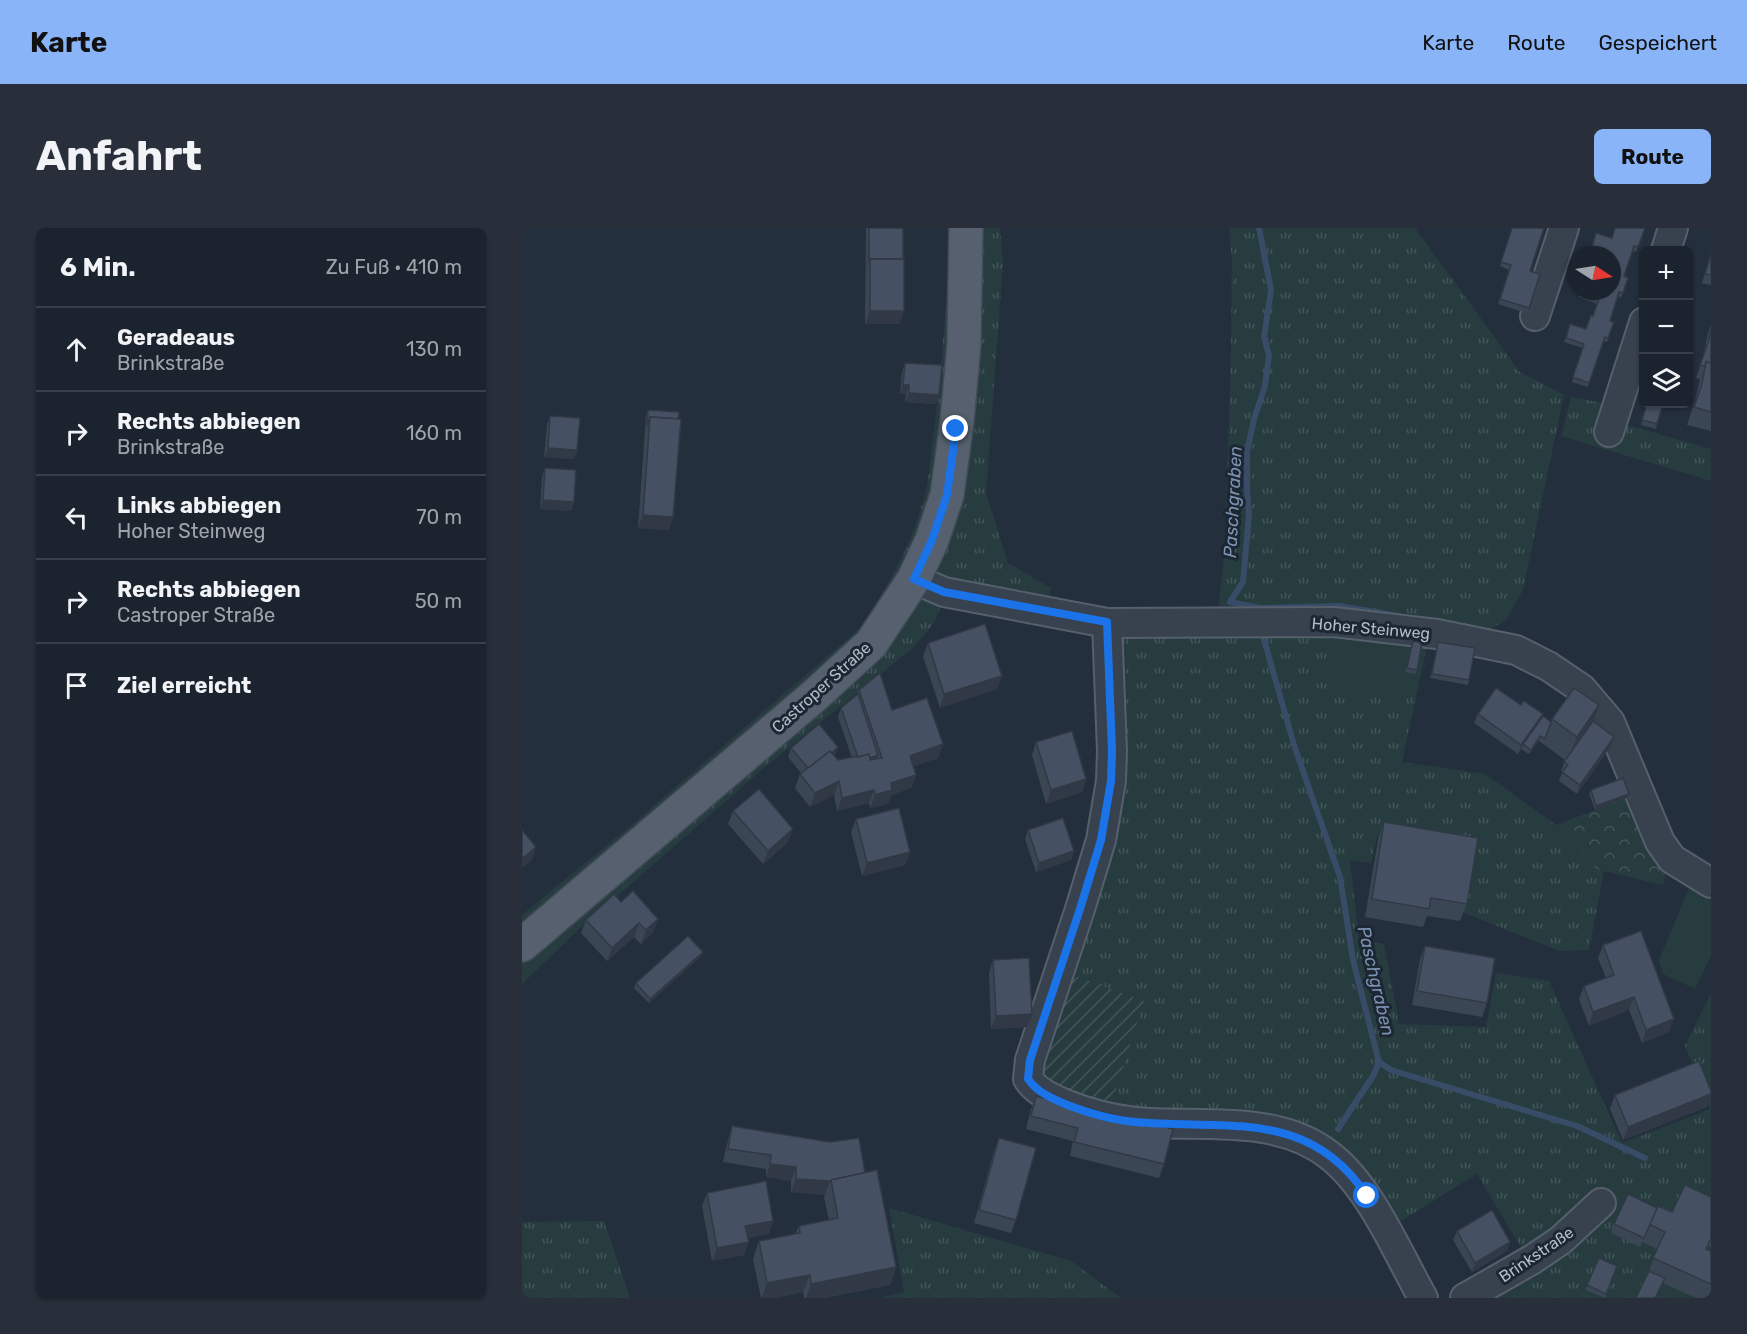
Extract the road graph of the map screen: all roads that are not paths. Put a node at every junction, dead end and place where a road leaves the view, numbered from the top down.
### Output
1 (966, 228) edge
2 (1564, 228) edge
3 (1673, 228) edge
4 (1667, 246) edge
5 (1534, 316) dead end
6 (1639, 337) edge
7 (1609, 432) dead end
8 (914, 579) junction
9 (1107, 622) junction
10 (1711, 883) edge
11 (522, 945) edge
12 (1602, 1203) dead end
13 (1422, 1298) edge
14 (1465, 1298) edge

1 - 8 main road, Castroper Straße
2 - 5 street
3 - 4 street
6 - 7 street
8 - 9 street, Hoher Steinweg
8 - 11 main road, Castroper Straße
9 - 10 street, Hoher Steinweg
9 - 13 street
12 - 14 street, Brinkstraße

